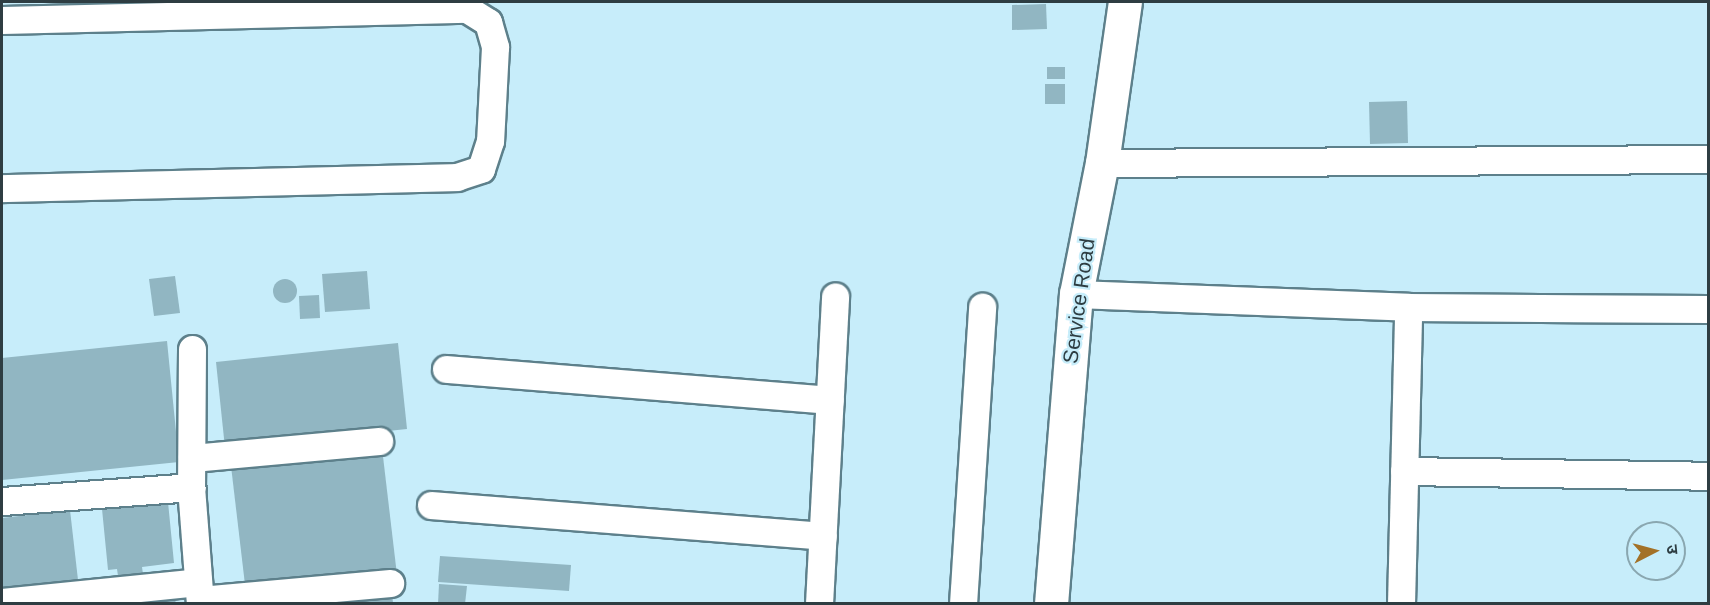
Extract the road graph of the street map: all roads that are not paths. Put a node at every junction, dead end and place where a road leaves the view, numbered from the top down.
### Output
1 (1125, 2) edge
2 (2, 20) edge
3 (1708, 159) edge
4 (1102, 163) junction
5 (2, 188) edge
6 (1076, 294) junction
7 (835, 296) dead end
8 (982, 307) dead end
9 (1408, 307) junction
10 (1708, 309) edge
11 (192, 349) dead end
12 (446, 369) dead end
13 (830, 400) junction
14 (379, 441) dead end
15 (192, 458) junction
16 (1404, 471) junction
17 (1708, 476) edge
18 (191, 487) junction
19 (2, 501) edge
20 (431, 505) dead end
21 (823, 536) junction
22 (390, 584) dead end
23 (200, 595) edge
24 (2, 602) edge
25 (819, 603) edge
26 (963, 603) edge
27 (1051, 603) edge
28 (1401, 603) edge

1 - 4 street, Service Road
2 - 5 street
3 - 4 street
4 - 6 street, Service Road
6 - 9 street
6 - 27 street, Service Road
7 - 13 street
8 - 26 street
9 - 10 street
9 - 16 street
11 - 15 street
12 - 13 street
13 - 21 street
14 - 15 street
15 - 18 street
16 - 17 street
16 - 28 street
18 - 19 street
18 - 23 street
20 - 21 street
21 - 25 street
22 - 23 street
23 - 24 street

